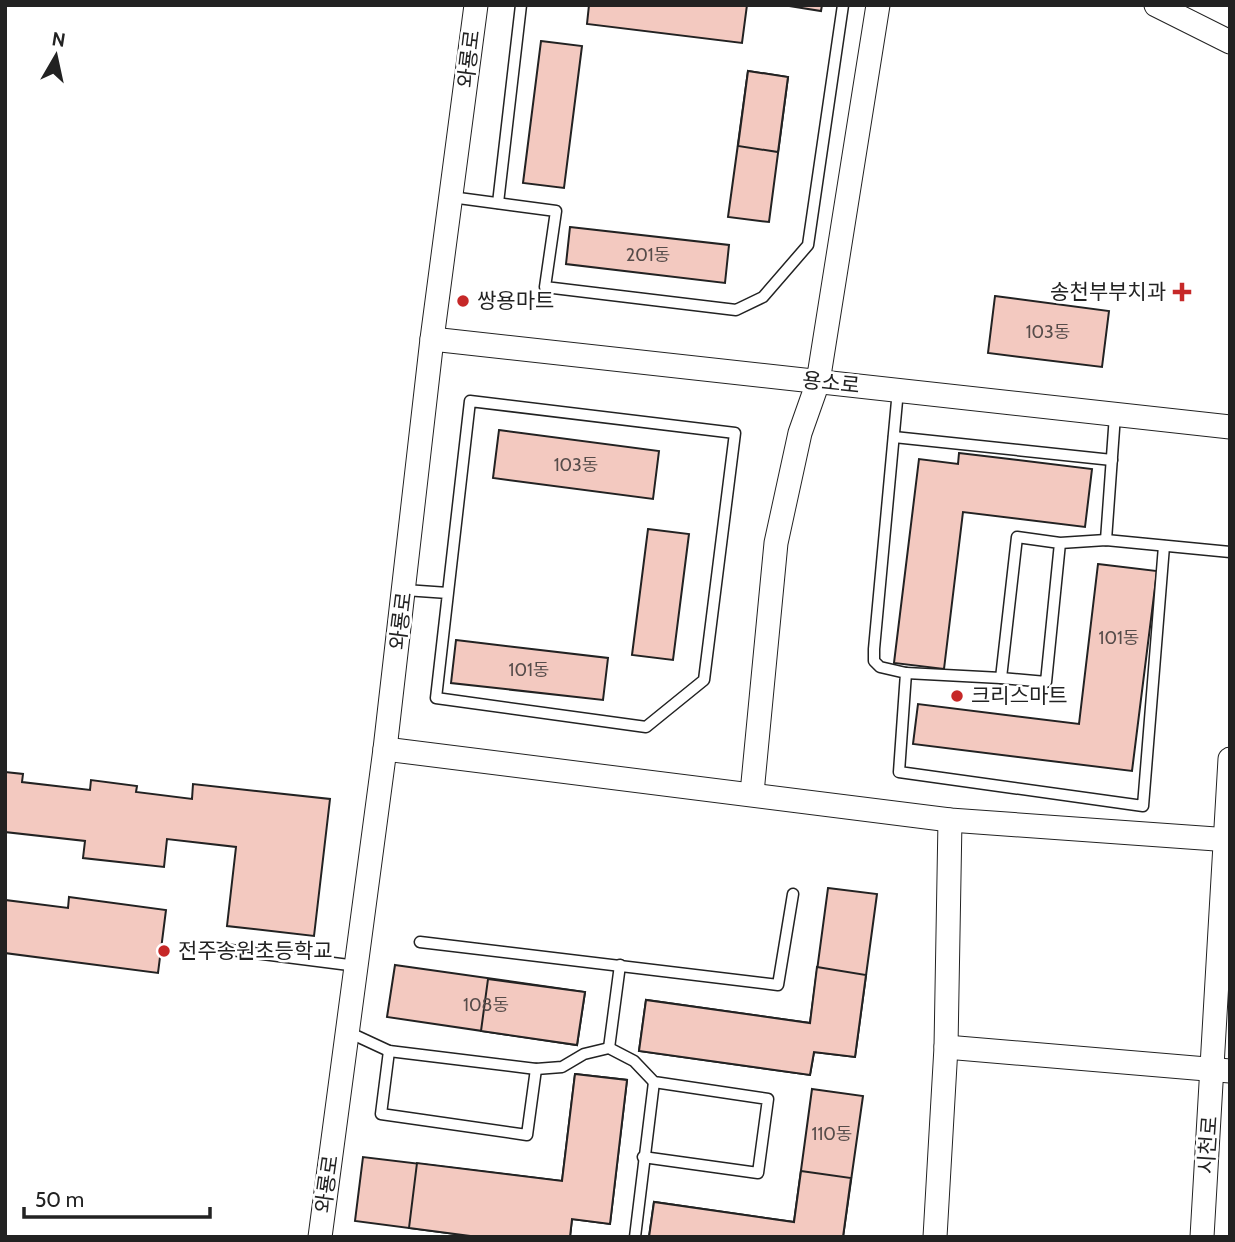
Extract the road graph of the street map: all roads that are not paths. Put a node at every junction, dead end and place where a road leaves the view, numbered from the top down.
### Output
1 (476, 5) edge
2 (521, 5) edge
3 (842, 5) edge
4 (878, 5) edge
5 (1156, 5) edge
6 (1230, 42) edge
7 (451, 197) junction
8 (498, 203) junction
9 (432, 339) junction
10 (818, 382) junction
11 (898, 390) junction
12 (1115, 415) junction
13 (1230, 427) edge
14 (894, 437) junction
15 (1112, 460) junction
16 (1106, 540) junction
17 (1060, 543) junction
18 (1164, 546) junction
19 (1230, 552) edge
20 (405, 590) junction
21 (448, 593) junction
22 (906, 673) junction
23 (1001, 678) junction
24 (386, 749) junction
25 (1230, 759) edge
26 (752, 793) junction
27 (950, 820) junction
28 (1227, 841) edge
29 (793, 894) dead end
30 (420, 942) dead end
31 (215, 948) dead end
32 (620, 965) junction
33 (356, 966) junction
34 (348, 1032) junction
35 (946, 1047) junction
36 (609, 1048) junction
37 (388, 1051) junction
38 (536, 1069) junction
39 (1221, 1071) edge
40 (654, 1082) junction
41 (643, 1157) junction
42 (320, 1237) edge
43 (635, 1237) edge
44 (935, 1237) edge
45 (1202, 1237) edge

1 - 7 street, 와룡로
2 - 8 lane
3 - 8 lane
4 - 10 street
5 - 6 street
7 - 8 lane
7 - 9 street, 와룡로
9 - 10 street, 용소로
9 - 20 street, 와룡로
10 - 11 street, 용소로
10 - 26 street
11 - 12 street, 용소로
11 - 14 lane
12 - 13 street, 용소로
12 - 15 lane
14 - 15 lane
14 - 22 lane
15 - 16 lane
16 - 17 lane
16 - 18 lane
17 - 23 lane
17 - 23 lane
18 - 19 lane
18 - 22 lane
20 - 21 lane
20 - 24 street, 와룡로
21 - 21 lane
22 - 23 lane
24 - 26 street
24 - 33 street, 와룡로
25 - 28 street, 시천로
26 - 27 street
27 - 28 street
27 - 35 street
28 - 39 street, 시천로
29 - 32 lane
30 - 32 lane
31 - 33 lane
32 - 36 lane
33 - 34 street, 와룡로
34 - 37 lane
34 - 42 street, 와룡로
35 - 39 street
35 - 44 street
36 - 38 lane
36 - 40 lane
37 - 38 lane
37 - 38 lane
39 - 45 street, 시천로
40 - 41 lane
40 - 41 lane
41 - 43 lane

